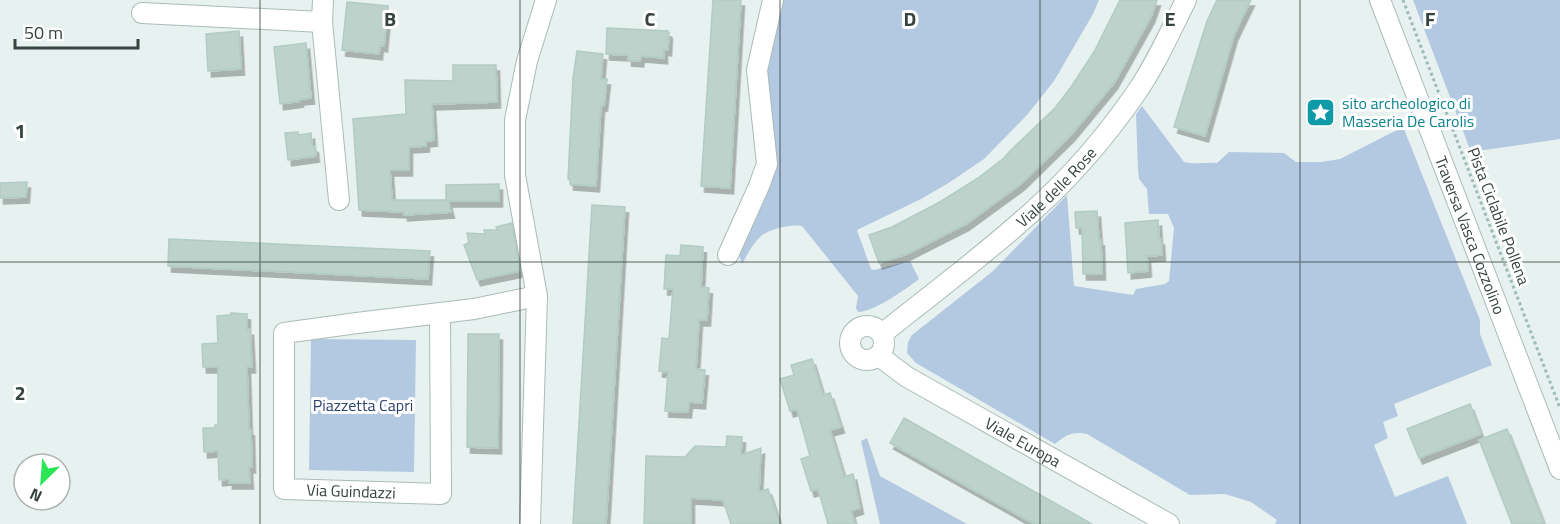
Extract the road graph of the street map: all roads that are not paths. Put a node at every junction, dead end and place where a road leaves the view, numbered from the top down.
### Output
1 (323, 0) edge
2 (546, 0) edge
3 (773, 0) edge
4 (1186, 0) edge
5 (1380, 0) edge
6 (142, 12) dead end
7 (322, 22) junction
8 (339, 200) dead end
9 (728, 255) dead end
10 (537, 296) junction
11 (440, 313) junction
12 (882, 334) junction
13 (879, 356) junction
14 (1560, 469) edge
15 (530, 524) edge
16 (1169, 524) edge

1 - 7 street
2 - 10 street
3 - 9 street
4 - 12 street, Viale delle Rose
5 - 14 street, Traversa Vasca Cozzolino
6 - 7 street
7 - 8 street
10 - 11 street, Via Guindazzi
10 - 15 street
11 - 11 street, Via Guindazzi
12 - 13 street
12 - 13 street
13 - 16 street, Viale Europa

